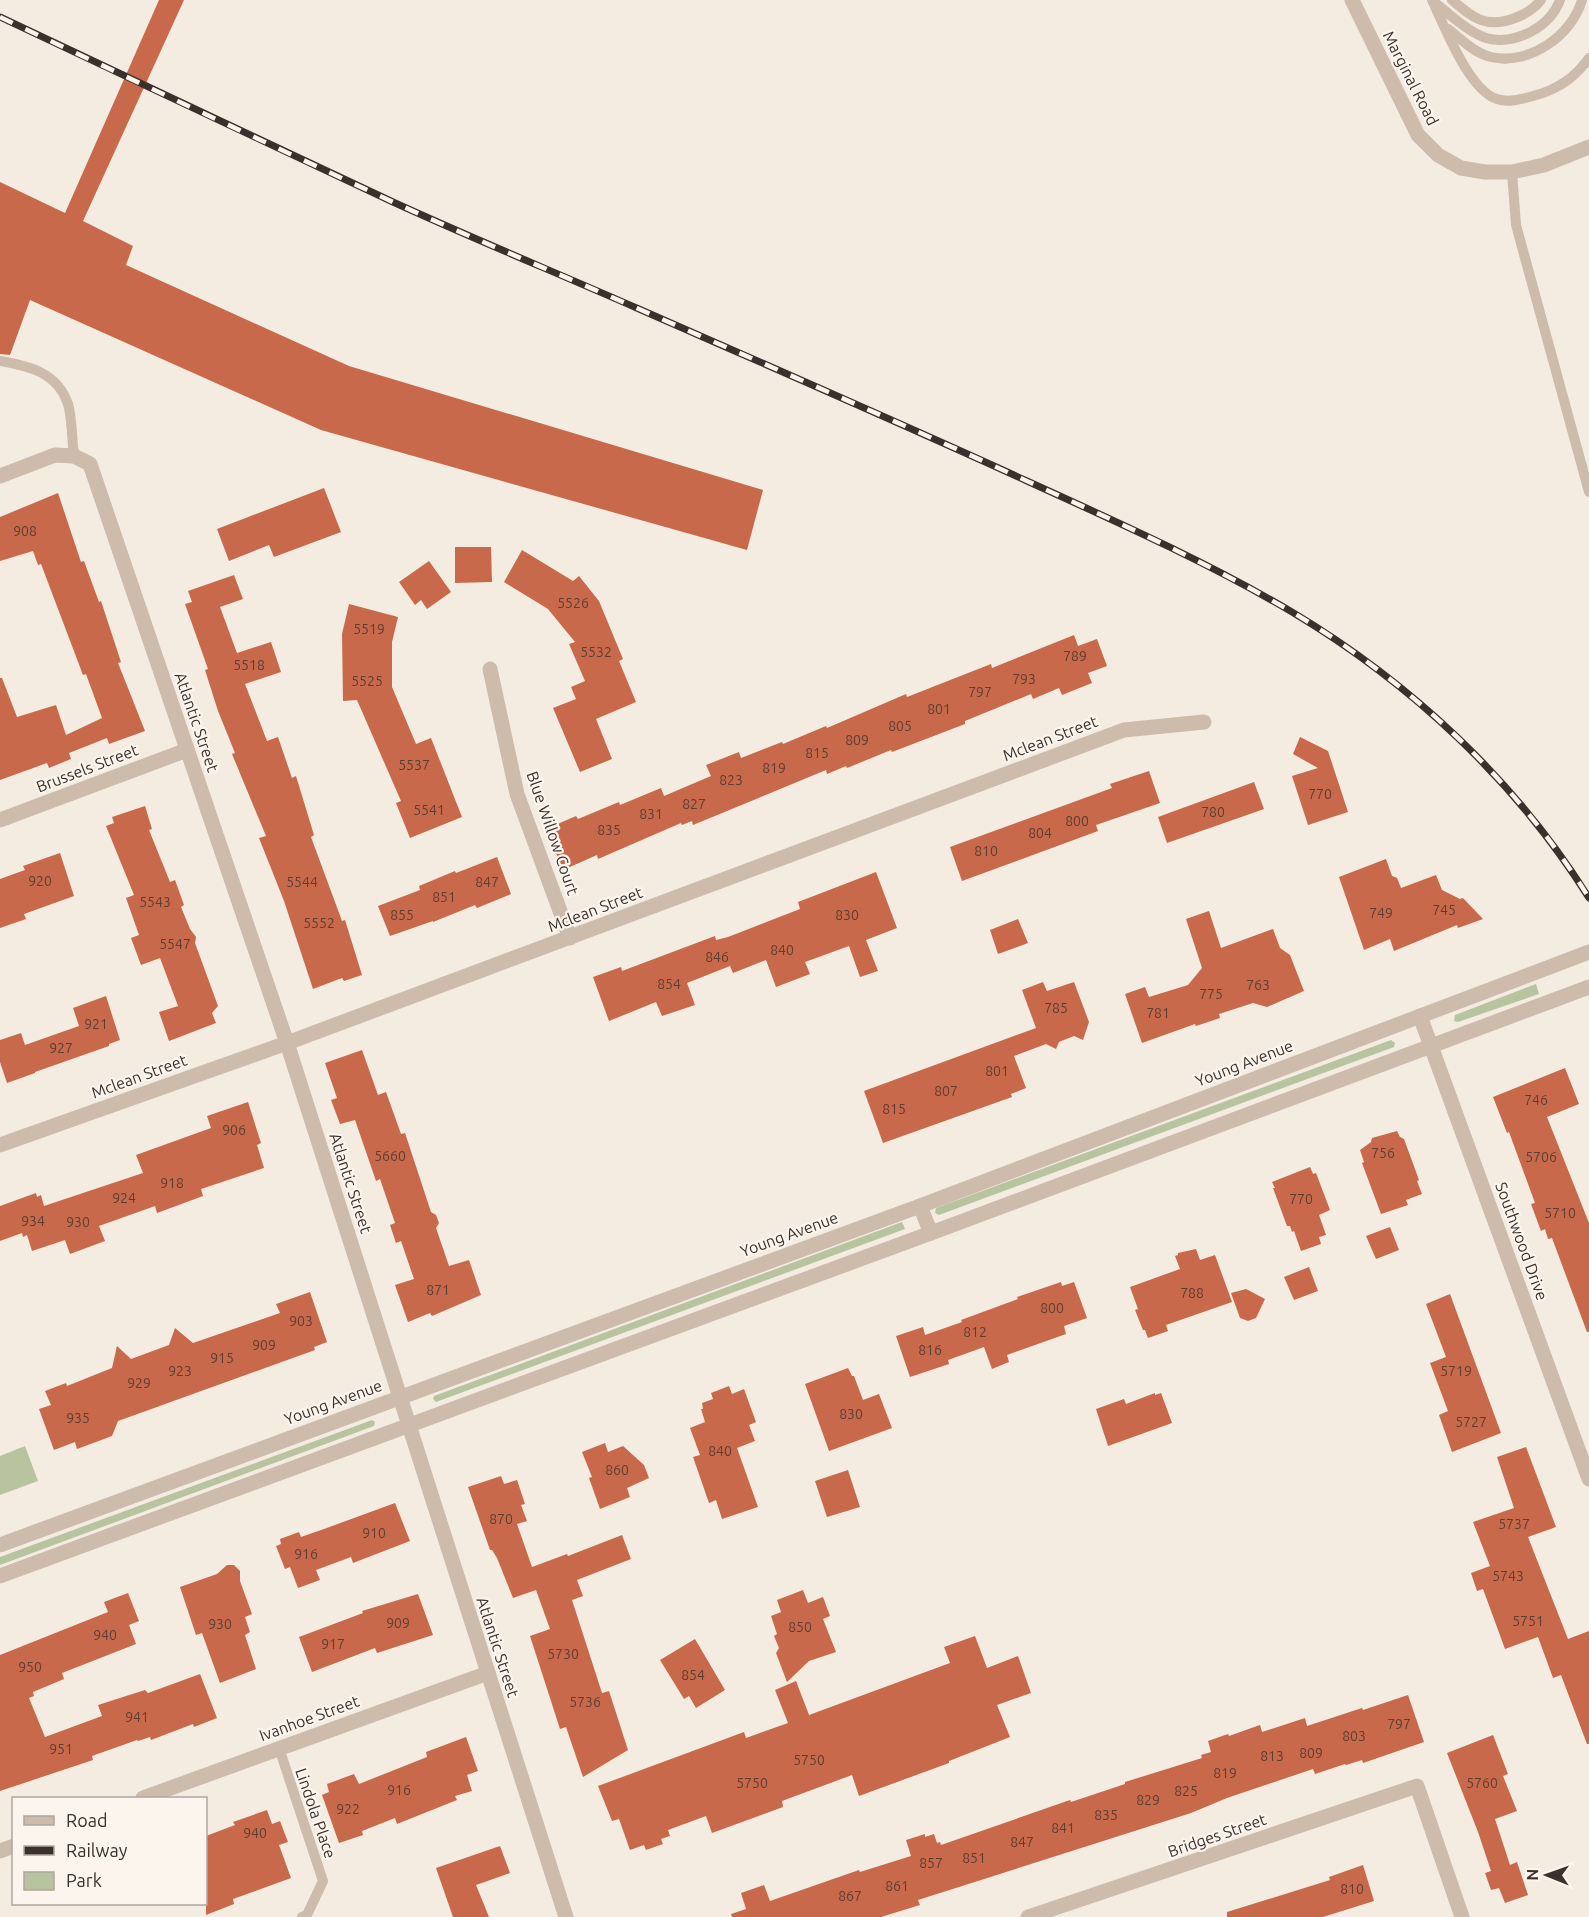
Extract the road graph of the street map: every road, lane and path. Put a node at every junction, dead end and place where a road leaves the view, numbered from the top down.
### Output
1 (1352, 0) edge
2 (1433, 0) edge
3 (1452, 0) edge
4 (1541, 0) edge
5 (1560, 0) edge
6 (1582, 0) edge
7 (1445, 27) junction
8 (1589, 58) edge
9 (1589, 147) edge
10 (1512, 172) junction
11 (0, 361) edge
12 (74, 456) junction
13 (0, 476) edge
14 (1589, 492) edge
15 (490, 669) dead end
16 (1204, 722) dead end
17 (187, 750) junction
18 (0, 820) edge
19 (570, 938) junction
20 (1589, 952) edge
21 (1589, 987) edge
22 (1420, 1016) junction
23 (287, 1043) junction
24 (1430, 1045) junction
25 (0, 1145) edge
26 (920, 1206) junction
27 (931, 1233) junction
28 (400, 1396) junction
29 (408, 1425) junction
30 (1589, 1479) edge
31 (0, 1545) edge
32 (0, 1576) edge
33 (488, 1673) junction
34 (279, 1748) junction
35 (146, 1797) edge
36 (302, 1917) edge
37 (566, 1917) edge
38 (1028, 1917) edge
39 (1462, 1917) edge

1 - 10 street, Marginal Road
2 - 5 lane
2 - 7 lane
3 - 4 lane
6 - 7 lane
7 - 8 lane
9 - 10 street, Marginal Road
10 - 14 lane
11 - 12 lane
12 - 13 street
12 - 17 street, Atlantic Street
15 - 19 street, Blue Willow Court
16 - 19 street, Mclean Street
17 - 18 street, Brussels Street
17 - 23 street, Atlantic Street
19 - 23 street, Mclean Street
20 - 22 street, Young Avenue
21 - 24 street
22 - 24 street, Southwood Drive
22 - 26 street, Young Avenue
23 - 25 street, Mclean Street
23 - 28 street, Atlantic Street
24 - 27 street
24 - 30 street, Southwood Drive
26 - 27 street
26 - 28 street, Young Avenue
27 - 29 street
28 - 29 street, Atlantic Street
28 - 31 street, Young Avenue
29 - 32 street
29 - 33 street, Atlantic Street
33 - 34 street, Ivanhoe Street
33 - 37 street, Atlantic Street
34 - 35 street, Ivanhoe Street
34 - 36 lane, Lindola Place
38 - 39 street, Bridges Street

